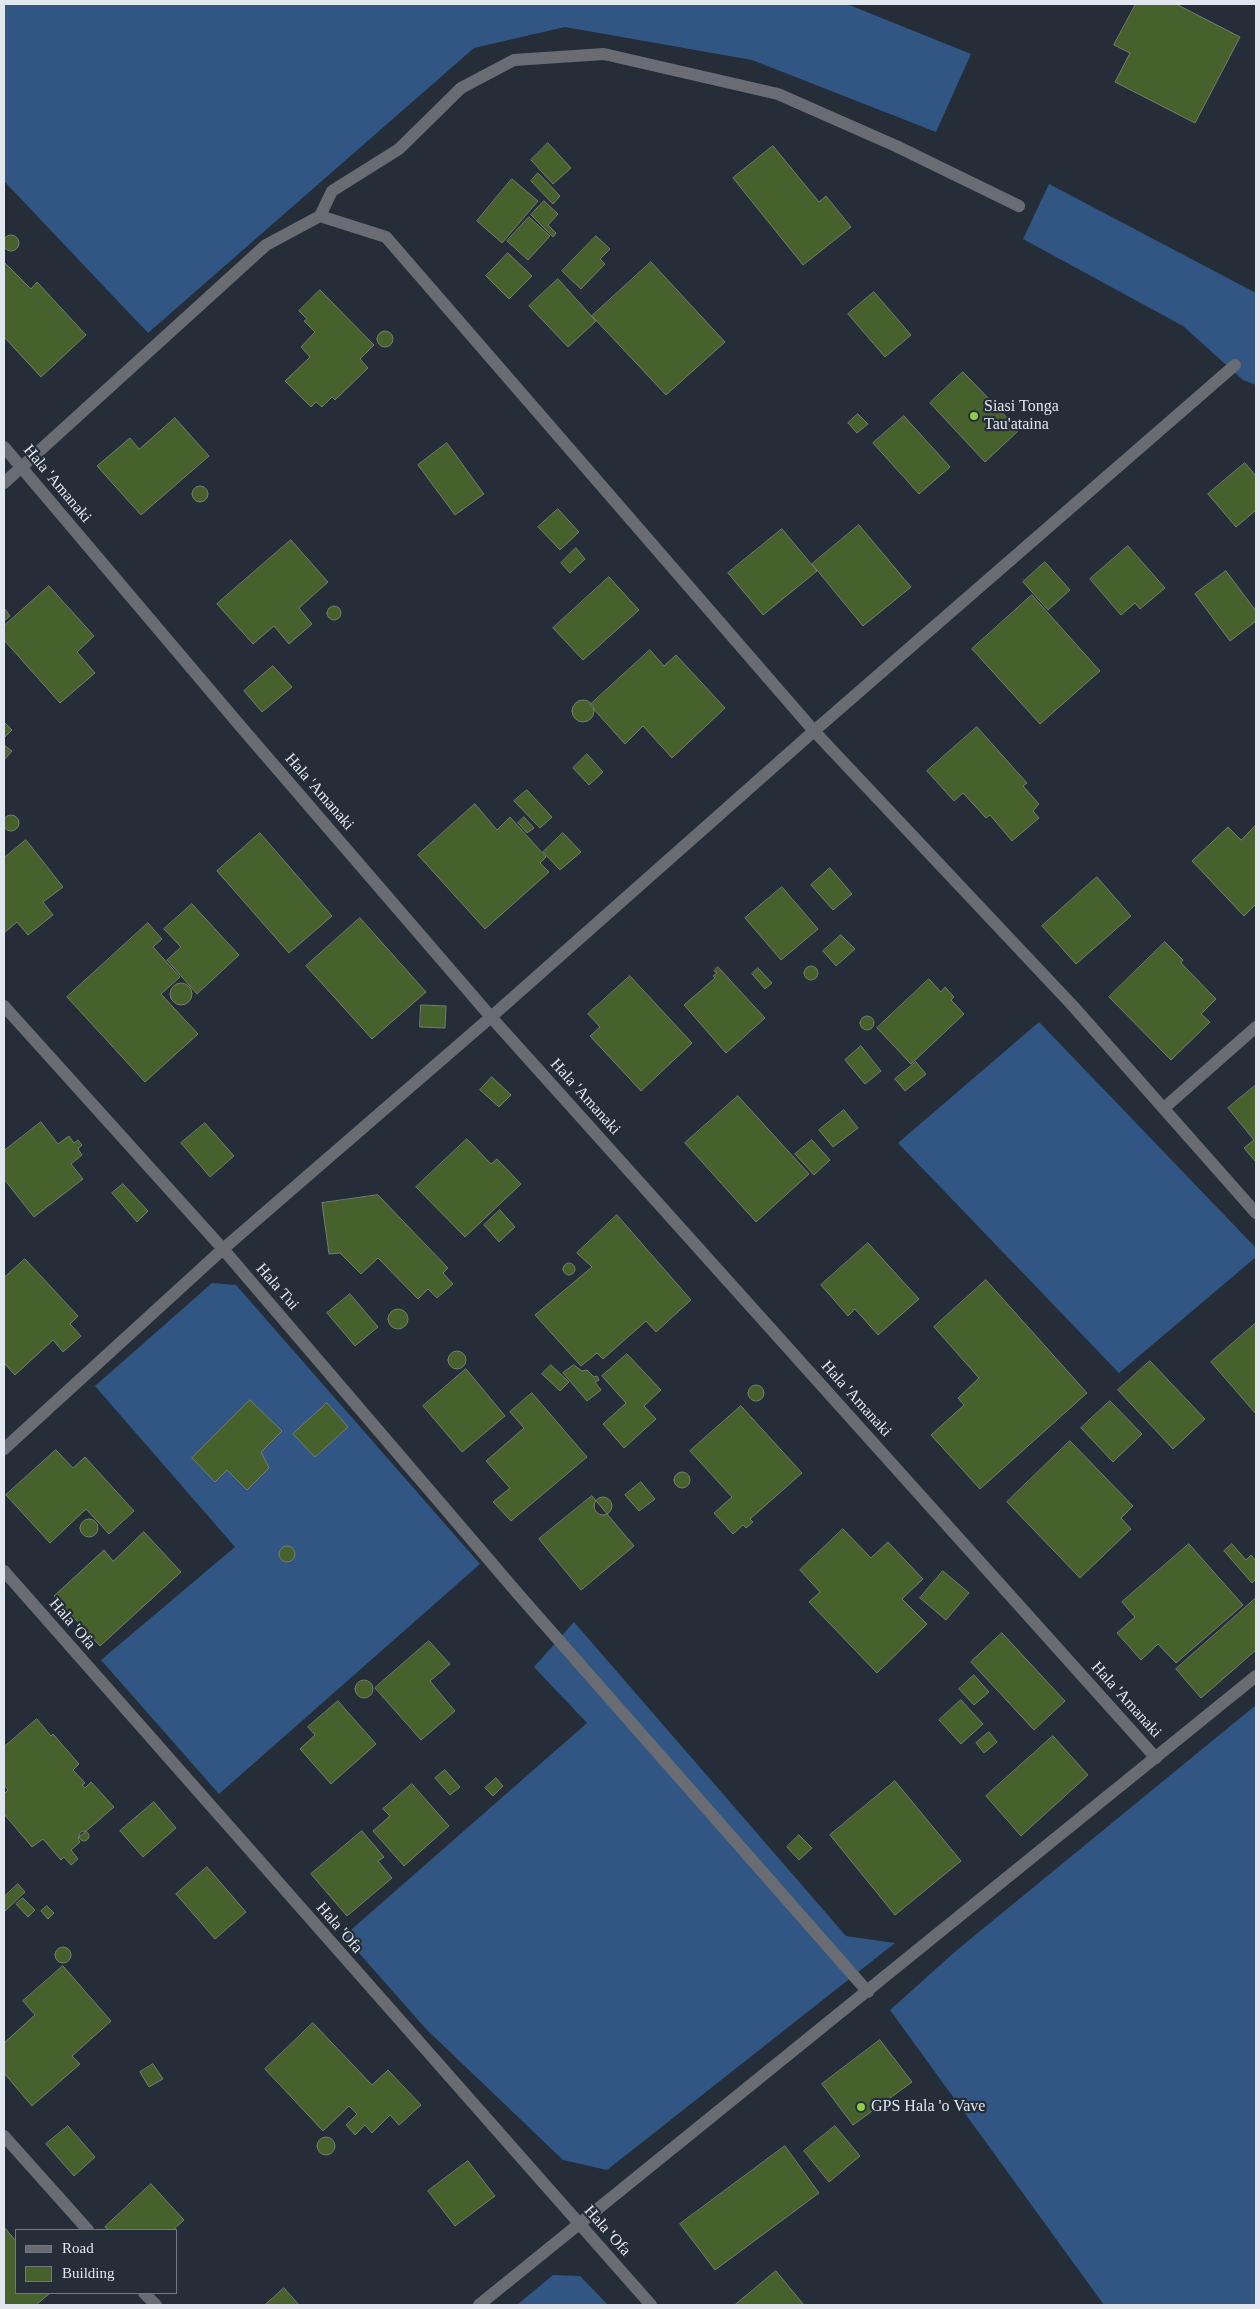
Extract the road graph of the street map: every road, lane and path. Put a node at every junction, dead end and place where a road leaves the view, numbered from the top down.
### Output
1 (1019, 206) dead end
2 (320, 216) junction
3 (1235, 365) dead end
4 (4, 446) edge
5 (21, 466) junction
6 (4, 483) edge
7 (814, 731) junction
8 (4, 1006) edge
9 (492, 1017) junction
10 (1256, 1027) edge
11 (1164, 1108) junction
12 (1256, 1213) edge
13 (223, 1249) junction
14 (4, 1449) edge
15 (4, 1571) edge
16 (1256, 1676) edge
17 (1156, 1758) junction
18 (868, 1992) junction
19 (4, 2136) edge
20 (580, 2225) junction
21 (87, 2229) edge
22 (145, 2294) edge
23 (156, 2305) edge
24 (479, 2305) edge
25 (651, 2305) edge

1 - 2 street
2 - 5 street
2 - 7 street
3 - 7 street
4 - 5 street, Hala 'Amanaki
5 - 6 street
5 - 9 street, Hala 'Amanaki
7 - 9 street
7 - 11 street
8 - 13 street, Hala Tui
9 - 13 street
9 - 17 street, Hala 'Amanaki
10 - 11 street
11 - 12 street
13 - 14 street
13 - 18 street, Hala Tui
15 - 20 street, Hala 'Ofa
16 - 17 street
17 - 18 street
18 - 20 street
19 - 21 street
20 - 24 street
20 - 25 street, Hala 'Ofa
22 - 23 street

